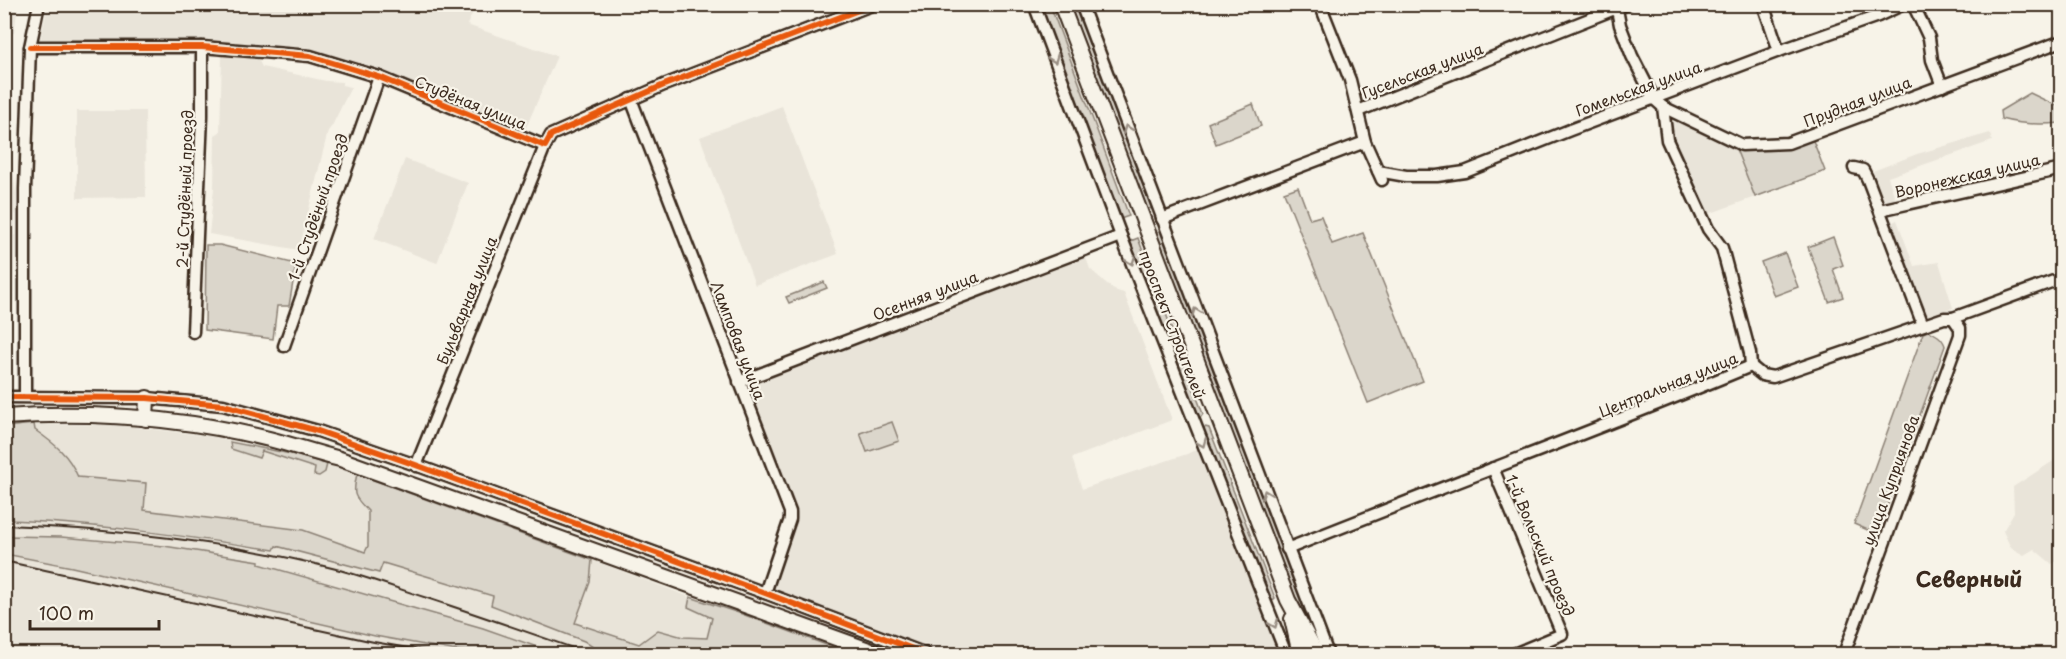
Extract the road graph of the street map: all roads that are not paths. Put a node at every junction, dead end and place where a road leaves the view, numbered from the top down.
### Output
1 (39, 4) edge
2 (874, 4) edge
3 (1034, 4) edge
4 (1061, 4) edge
5 (1080, 4) edge
6 (1320, 4) edge
7 (1762, 4) edge
8 (1904, 4) edge
9 (1913, 4) edge
10 (1620, 6) edge
11 (2061, 41) edge
12 (30, 47) junction
13 (202, 47) junction
14 (1779, 51) junction
15 (379, 77) junction
16 (1942, 86) junction
17 (631, 99) junction
18 (1654, 99) junction
19 (1663, 107) junction
20 (1358, 111) junction
21 (1365, 142) junction
22 (544, 146) junction
23 (1854, 168) dead end
24 (2061, 168) edge
25 (1880, 210) junction
26 (1161, 219) junction
27 (1121, 236) junction
28 (2061, 278) edge
29 (1953, 318) junction
30 (1923, 325) junction
31 (194, 332) dead end
32 (284, 346) dead end
33 (1751, 366) junction
34 (739, 382) junction
35 (25, 396) junction
36 (4, 397) edge
37 (147, 398) junction
38 (4, 417) edge
39 (146, 419) junction
40 (416, 466) junction
41 (1493, 468) junction
42 (1287, 549) junction
43 (765, 593) junction
44 (1288, 600) junction
45 (880, 654) edge
46 (926, 654) edge
47 (1286, 654) edge
48 (1300, 654) edge
49 (1317, 654) edge
50 (1328, 654) edge
51 (1514, 654) edge
52 (1844, 654) edge

1 - 12 street
2 - 17 street
3 -> 27 street, проспект Строителей
4 - 44 main road, проспект Строителей
26 -> 5 street, проспект Строителей
6 - 20 street
7 - 14 street
8 - 14 street, Гомельская улица
9 - 16 street
10 - 18 street
10 - 20 street, Гусельская улица
11 - 16 street, Прудная улица
12 - 13 street, Студёная улица
12 - 35 street
13 - 15 street, Студёная улица
13 - 31 street, 2-й Студёный проезд
14 - 18 street, Гомельская улица
15 - 22 street, Студёная улица
15 - 32 street, 1-й Студёный проезд
16 - 19 street, Прудная улица
17 - 22 street
17 - 34 street, Ламповая улица
18 - 19 street, Прудная улица
18 - 21 street, Гомельская улица
19 - 33 street
20 - 21 street, Гусельская улица
21 - 26 street
22 - 40 street, Бульварная улица
23 - 25 street
24 - 25 street, Воронежская улица
25 - 30 street
42 -> 26 street, проспект Строителей
27 - 34 street, Осенняя улица
27 -> 47 street, проспект Строителей
28 - 29 street, Центральная улица
29 - 30 street, Центральная улица
29 - 52 street, улица Куприянова
30 - 33 street, Центральная улица
33 - 41 street, Центральная улица
34 - 43 street, Ламповая улица
35 - 36 street
35 - 37 street
37 - 39 main road
37 - 40 street
38 - 39 main road
39 - 45 main road
40 - 43 street
41 - 42 street, Центральная улица
41 - 51 street, 1-й Вольский проезд
42 - 50 street, проспект Строителей
43 - 46 street
44 - 48 main road, проспект Строителей
44 - 49 main road, проспект Строителей

